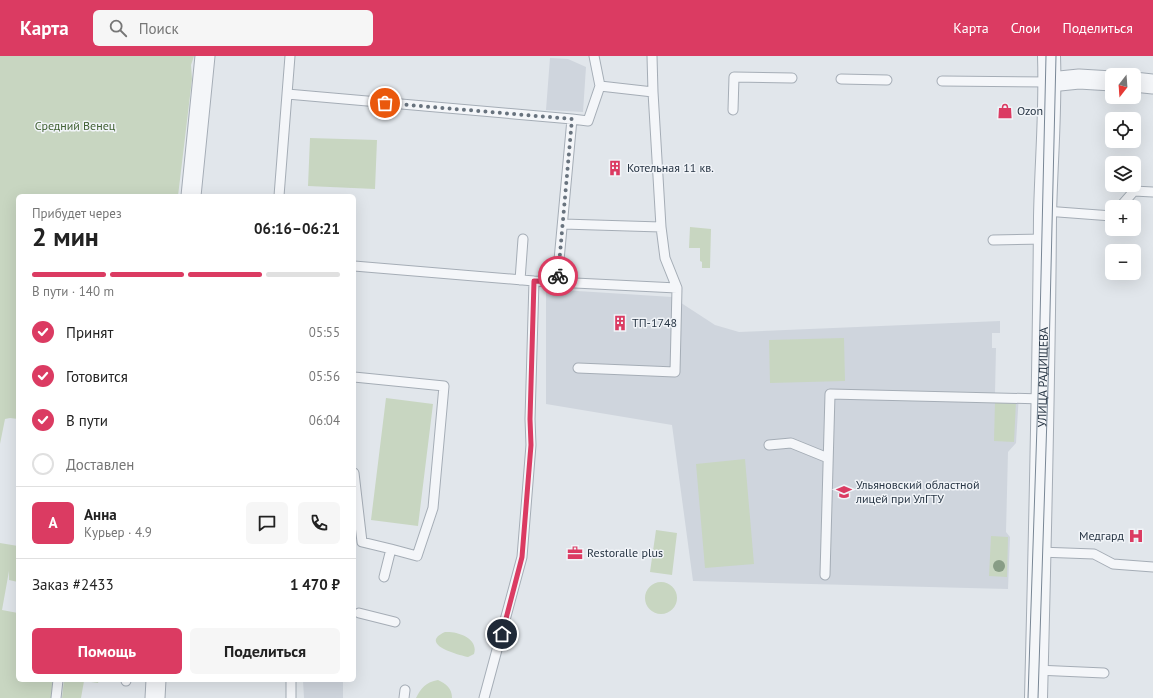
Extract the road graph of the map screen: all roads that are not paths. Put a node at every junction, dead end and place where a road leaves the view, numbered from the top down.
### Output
1 (205, 56) edge
2 (290, 56) edge
3 (594, 56) edge
4 (652, 56) edge
5 (1049, 56) edge
6 (792, 78) dead end
7 (841, 79) dead end
8 (887, 80) dead end
9 (1105, 80) edge
10 (942, 81) dead end
11 (1050, 82) junction
12 (1141, 83) edge
13 (1153, 84) edge
14 (600, 86) junction
15 (653, 92) junction
16 (287, 94) junction
17 (733, 110) dead end
18 (572, 119) junction
19 (1153, 192) edge
20 (191, 194) edge
21 (279, 194) edge
22 (1126, 200) edge
23 (1045, 211) junction
24 (1105, 215) edge
25 (563, 224) junction
26 (661, 227) junction
27 (523, 238) dead end
28 (1045, 238) junction
29 (993, 240) dead end
30 (356, 266) edge
31 (520, 280) junction
32 (534, 281) junction
33 (557, 282) junction
34 (677, 288) junction
35 (578, 368) dead end
36 (356, 377) edge
37 (1043, 399) junction
38 (769, 445) dead end
39 (828, 458) junction
40 (356, 490) edge
41 (391, 549) junction
42 (1039, 552) junction
43 (1153, 567) edge
44 (825, 576) dead end
45 (384, 577) dead end
46 (377, 608) dead end
47 (359, 613) dead end
48 (375, 617) junction
49 (395, 622) dead end
50 (1036, 670) junction
51 (1104, 672) dead end
52 (58, 682) edge
53 (156, 682) edge
54 (291, 682) edge
55 (56, 698) edge
56 (155, 698) edge
57 (291, 698) edge
58 (484, 698) edge
59 (1036, 698) edge

1 - 20 street
2 - 16 lane
3 - 14 lane
4 - 15 lane
5 - 11 street, УЛИЦА РАДИЩЕВА
6 - 17 lane
7 - 8 lane
9 - 11 street
10 - 11 lane
11 - 23 street, УЛИЦА РАДИЩЕВА
12 - 13 street
14 - 15 lane
14 - 18 lane
15 - 26 lane
16 - 18 lane
16 - 21 lane
18 - 25 lane
19 - 22 lane
23 - 24 lane
23 - 28 street, УЛИЦА РАДИЩЕВА
25 - 26 lane
25 - 33 lane
26 - 34 lane
27 - 31 lane
28 - 29 lane
28 - 37 street, УЛИЦА РАДИЩЕВА
30 - 31 lane
31 - 32 lane
32 - 33 lane
32 - 58 lane
33 - 34 lane
34 - 35 lane
36 - 41 lane
37 - 39 lane
37 - 42 street, УЛИЦА РАДИЩЕВА
38 - 39 lane
39 - 44 lane
40 - 41 lane
41 - 45 lane
42 - 43 lane
42 - 50 street, УЛИЦА РАДИЩЕВА
46 - 48 lane
47 - 48 lane
48 - 49 lane
50 - 51 lane
50 - 59 street, УЛИЦА РАДИЩЕВА
52 - 55 lane
53 - 56 street
54 - 57 lane

